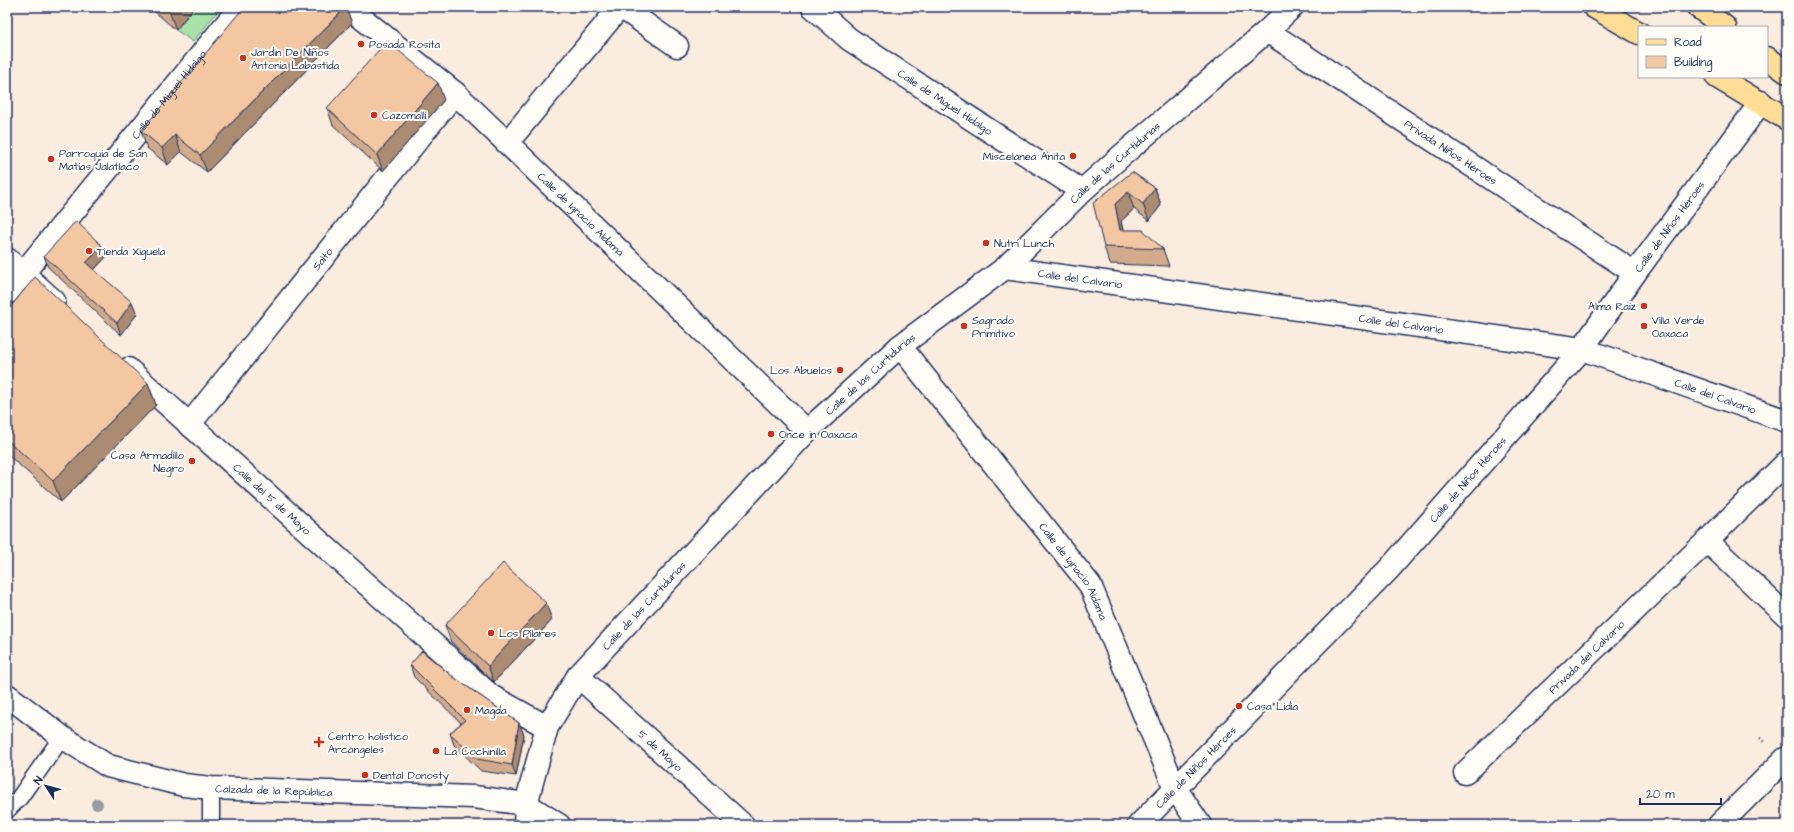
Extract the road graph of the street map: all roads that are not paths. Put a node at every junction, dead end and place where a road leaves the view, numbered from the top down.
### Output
1 (240, 7) edge
2 (348, 7) edge
3 (620, 7) edge
4 (813, 7) edge
5 (1292, 7) edge
6 (1594, 7) edge
7 (1698, 7) edge
8 (1724, 26) edge
9 (1267, 31) junction
10 (1638, 32) edge
11 (677, 46) dead end
12 (1768, 59) edge
13 (1787, 72) edge
14 (1718, 78) edge
15 (456, 93) junction
16 (1761, 102) junction
17 (1787, 119) edge
18 (508, 143) junction
19 (1082, 191) junction
20 (15, 266) edge
21 (1005, 268) junction
22 (1635, 274) junction
23 (7, 293) edge
24 (69, 315) edge
25 (900, 346) junction
26 (1582, 349) junction
27 (114, 357) edge
28 (1787, 421) edge
29 (188, 425) junction
30 (807, 431) junction
31 (1787, 462) edge
32 (1707, 541) junction
33 (1787, 616) edge
34 (578, 676) junction
35 (7, 695) edge
36 (547, 727) junction
37 (62, 737) junction
38 (1787, 761) edge
39 (1465, 773) dead end
40 (210, 788) junction
41 (1175, 788) junction
42 (7, 810) edge
43 (525, 814) edge
44 (211, 825) edge
45 (559, 825) edge
46 (743, 825) edge
47 (1139, 825) edge
48 (1200, 825) edge
49 (1719, 825) edge

1 - 20 street, Calle de Miguel Hidalgo
2 - 15 street, Calle de Ignacio Aldama
3 - 11 street
3 - 18 street
4 - 19 street, Calle de Miguel Hidalgo
5 - 9 street, Calle de las Curtidurías
6 - 10 main road
7 - 8 main road
9 - 19 street, Calle de las Curtidurías
9 - 22 street, Privada Niños Héroes
12 - 13 main road
14 - 16 main road
15 - 18 street, Calle de Ignacio Aldama
15 - 29 street, Salto
16 - 17 main road
16 - 22 street, Calle de Niños Héroes
18 - 30 street, Calle de Ignacio Aldama
19 - 21 street, Calle de las Curtidurías
20 - 23 street, Calle de Miguel Hidalgo
20 - 24 street
21 - 25 street, Calle de las Curtidurías
21 - 26 street, Calle del Calvario
22 - 26 street, Calle de Niños Héroes
25 - 30 street, Calle de las Curtidurías
25 - 41 street, Calle de Ignacio Aldama
26 - 28 street, Calle del Calvario
26 - 41 street, Calle de Niños Héroes
27 - 29 street, Calle del 5 de Mayo
29 - 36 street, Calle del 5 de Mayo
30 - 34 street, Calle de las Curtidurías
31 - 32 street, Privada del Calvario
32 - 33 street
32 - 39 street, Privada del Calvario
34 - 36 street, Calle de las Curtidurías
34 - 46 street, 5 de Mayo
35 - 37 street, Calzada de la República
36 - 43 street, Calle de las Curtidurías
37 - 40 street, Calzada de la República
37 - 42 lane
38 - 49 street
40 - 43 street, Calzada de la República
40 - 44 lane
41 - 47 street, Calle de Niños Héroes
41 - 48 street, Calle de Ignacio Aldama
43 - 45 street, Calzada de la República

